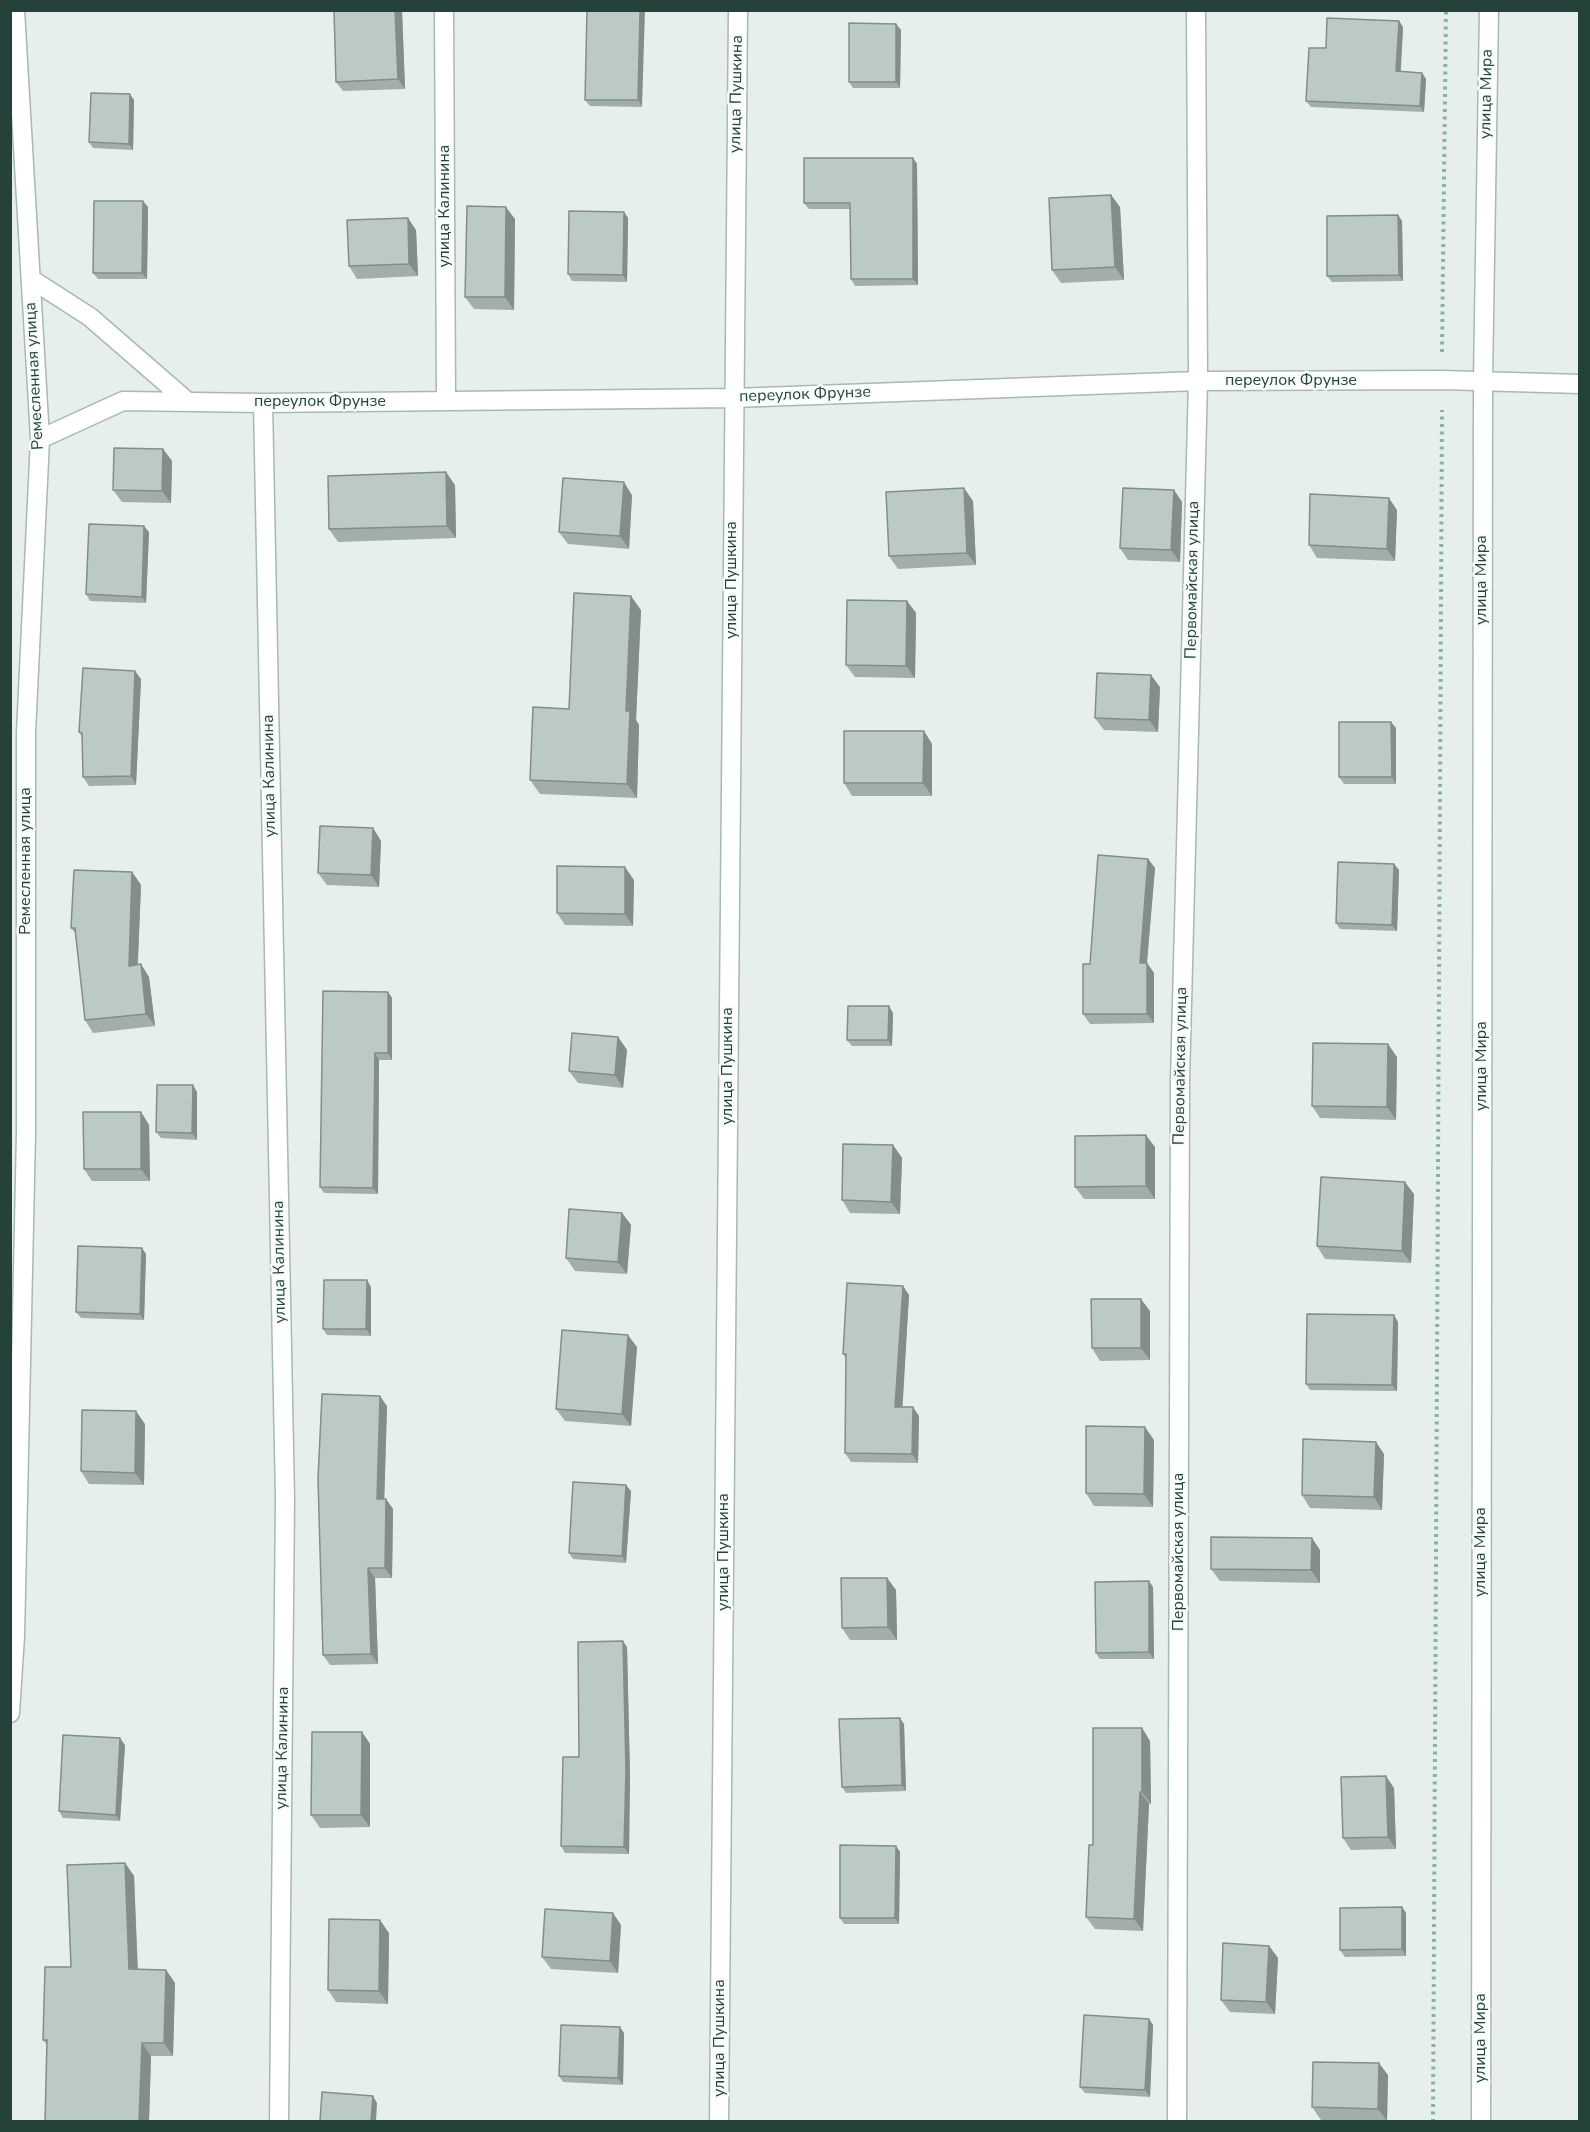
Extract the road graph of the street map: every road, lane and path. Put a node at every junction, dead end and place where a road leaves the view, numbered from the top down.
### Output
1 (15, 10) edge
2 (444, 10) edge
3 (738, 10) edge
4 (1196, 10) edge
5 (1446, 10) edge
6 (1489, 10) edge
7 (31, 279) junction
8 (1442, 380) junction
9 (1198, 381) junction
10 (1483, 381) junction
11 (1580, 384) edge
12 (734, 398) junction
13 (446, 401) junction
14 (188, 402) junction
15 (262, 403) junction
16 (40, 440) junction
17 (18, 735) edge
18 (10, 1713) edge
19 (279, 2121) edge
20 (720, 2121) edge
21 (1177, 2121) edge
22 (1433, 2121) edge
23 (1481, 2121) edge

1 - 7 street, Ремесленная улица
2 - 13 street, улица Калинина
3 - 12 street, улица Пушкина
4 - 9 street, Первомайская улица
5 - 8 path
6 - 10 street, улица Мира
7 - 14 street
7 - 16 street, Ремесленная улица
8 - 9 street, переулок Фрунзе
8 - 10 street, переулок Фрунзе
8 - 22 path
9 - 12 street, переулок Фрунзе
9 - 21 street, Первомайская улица
10 - 11 street, переулок Фрунзе
10 - 23 street, улица Мира
12 - 13 street, переулок Фрунзе
12 - 20 street, улица Пушкина
13 - 15 street, переулок Фрунзе
14 - 15 street, переулок Фрунзе
14 - 16 street, переулок Фрунзе
15 - 19 street, улица Калинина
16 - 17 street, Ремесленная улица
17 - 18 street, Ремесленная улица

